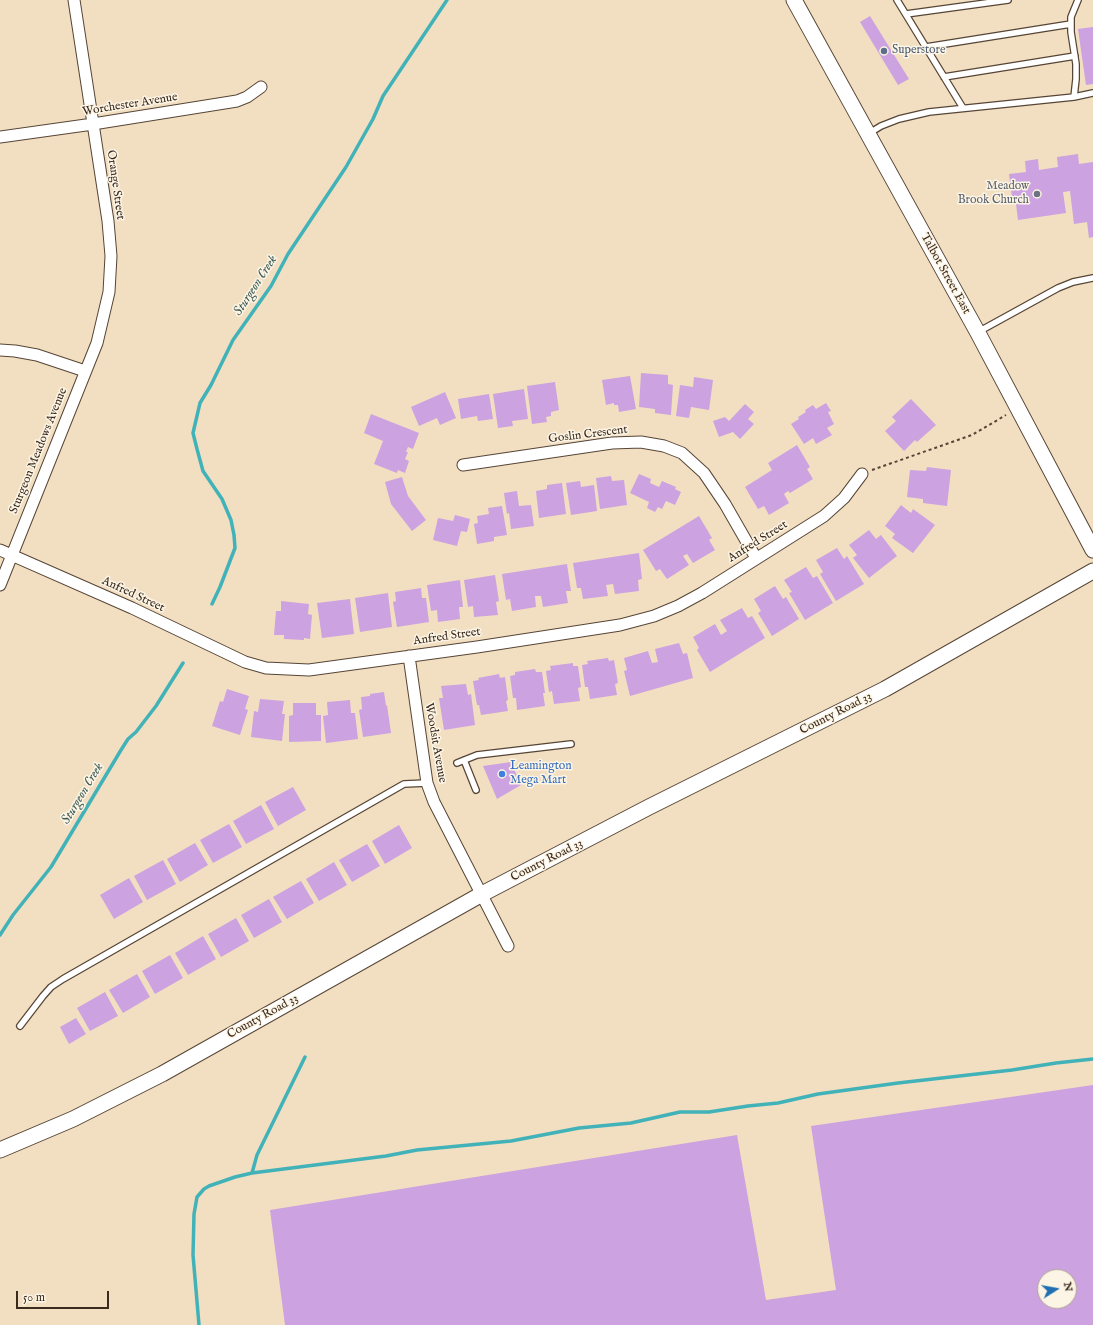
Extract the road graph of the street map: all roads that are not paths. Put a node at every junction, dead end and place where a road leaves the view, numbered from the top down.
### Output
1 (74, 0) edge
2 (794, 0) edge
3 (897, 0) edge
4 (1008, 0) edge
5 (1078, 0) edge
6 (906, 14) junction
7 (1071, 24) junction
8 (926, 47) junction
9 (1075, 56) junction
10 (944, 77) junction
11 (260, 87) dead end
12 (1093, 93) edge
13 (1074, 97) junction
14 (963, 108) junction
15 (93, 124) junction
16 (868, 134) junction
17 (0, 137) edge
18 (1093, 278) edge
19 (978, 333) junction
20 (0, 350) edge
21 (85, 371) junction
22 (463, 464) dead end
23 (862, 474) road end
24 (0, 550) edge
25 (1093, 550) edge
26 (12, 555) junction
27 (756, 558) junction
28 (1093, 571) edge
29 (0, 585) edge
30 (408, 656) junction
31 (571, 744) dead end
32 (464, 760) junction
33 (457, 763) dead end
34 (427, 783) junction
35 (476, 790) dead end
36 (482, 894) junction
37 (508, 946) dead end
38 (20, 1026) dead end
39 (0, 1150) edge

1 - 15 street, Orange Street
2 - 16 main road, Talbot Street East
3 - 6 lane
4 - 6 lane
5 - 7 lane
6 - 8 lane
7 - 8 lane
7 - 9 lane
8 - 10 lane
9 - 10 lane
9 - 13 lane
10 - 14 lane
11 - 15 street, Worchester Avenue
12 - 13 lane
13 - 14 lane
14 - 16 lane
15 - 17 street, Worchester Avenue
15 - 21 street, Orange Street
16 - 19 main road, Talbot Street East
18 - 19 lane
19 - 25 main road, Talbot Street East
20 - 21 street
21 - 26 street, Sturgeon Meadows Avenue
22 - 27 street, Goslin Crescent
23 - 27 street, Anfred Street
24 - 26 street, Anfred Street
26 - 29 street, Sturgeon Meadows Avenue
26 - 30 street, Anfred Street
27 - 30 street, Anfred Street
28 - 36 main road, County Road 33
30 - 34 street, Woodsit Avenue
31 - 32 lane
32 - 33 lane
32 - 35 lane
34 - 36 street, Woodsit Avenue
34 - 38 lane
36 - 37 street, Woodsit Avenue
36 - 39 main road, County Road 33

